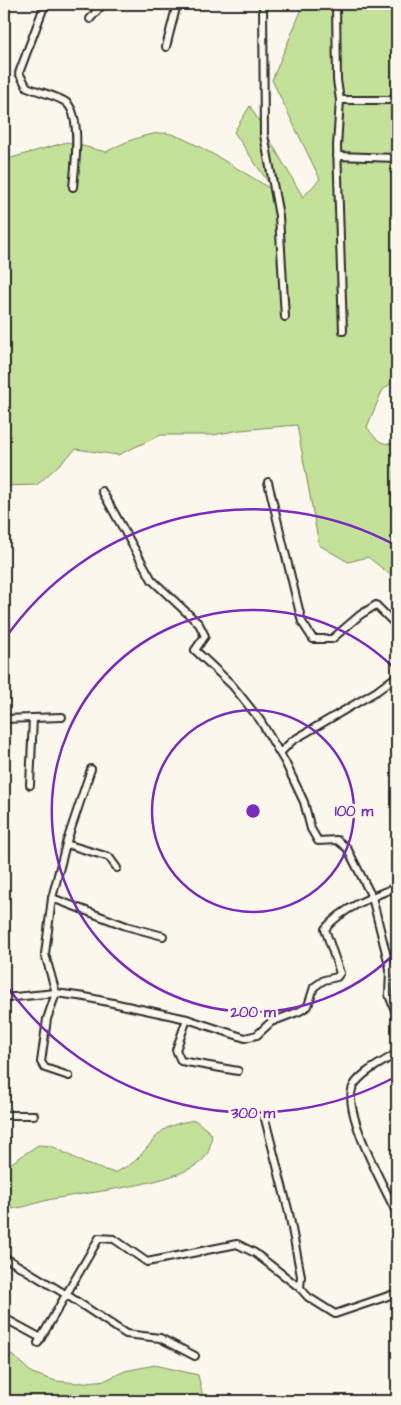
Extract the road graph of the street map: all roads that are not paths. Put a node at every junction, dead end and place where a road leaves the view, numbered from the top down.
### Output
1 (45, 4) edge
2 (103, 4) edge
3 (177, 4) edge
4 (263, 4) edge
5 (336, 4) edge
6 (90, 19) dead end
7 (166, 47) dead end
8 (340, 100) junction
9 (397, 100) edge
10 (338, 156) junction
11 (397, 158) edge
12 (73, 187) dead end
13 (286, 317) dead end
14 (343, 331) dead end
15 (268, 482) dead end
16 (102, 491) dead end
17 (397, 626) edge
18 (397, 676) edge
19 (62, 717) dead end
20 (33, 718) junction
21 (4, 719) edge
22 (280, 754) junction
23 (91, 769) dead end
24 (30, 785) dead end
25 (66, 844) junction
26 (117, 868) dead end
27 (397, 887) edge
28 (372, 897) junction
29 (52, 898) junction
30 (163, 936) dead end
31 (56, 993) junction
32 (4, 998) edge
33 (397, 1016) edge
34 (187, 1019) junction
35 (397, 1053) edge
36 (238, 1071) dead end
37 (68, 1076) dead end
38 (4, 1115) edge
39 (34, 1115) dead end
40 (264, 1119) dead end
41 (397, 1214) edge
42 (4, 1258) edge
43 (300, 1288) junction
44 (397, 1293) edge
45 (67, 1295) junction
46 (4, 1318) edge
47 (195, 1356) dead end

1 - 12 street
2 - 6 street
3 - 7 street
4 - 13 street
5 - 8 street
8 - 9 street
8 - 10 street
10 - 11 street
10 - 14 street
15 - 17 street
16 - 22 street
18 - 22 street
19 - 20 street
20 - 21 street
20 - 24 street
22 - 28 street
23 - 25 street
25 - 26 street
25 - 29 street
27 - 28 street
28 - 33 street
28 - 34 street
29 - 30 street
29 - 31 street
31 - 32 street
31 - 34 street
31 - 37 street
34 - 36 street
35 - 41 street
38 - 39 street
40 - 43 street
42 - 45 street
43 - 44 street
43 - 45 street
45 - 46 street
45 - 47 street

